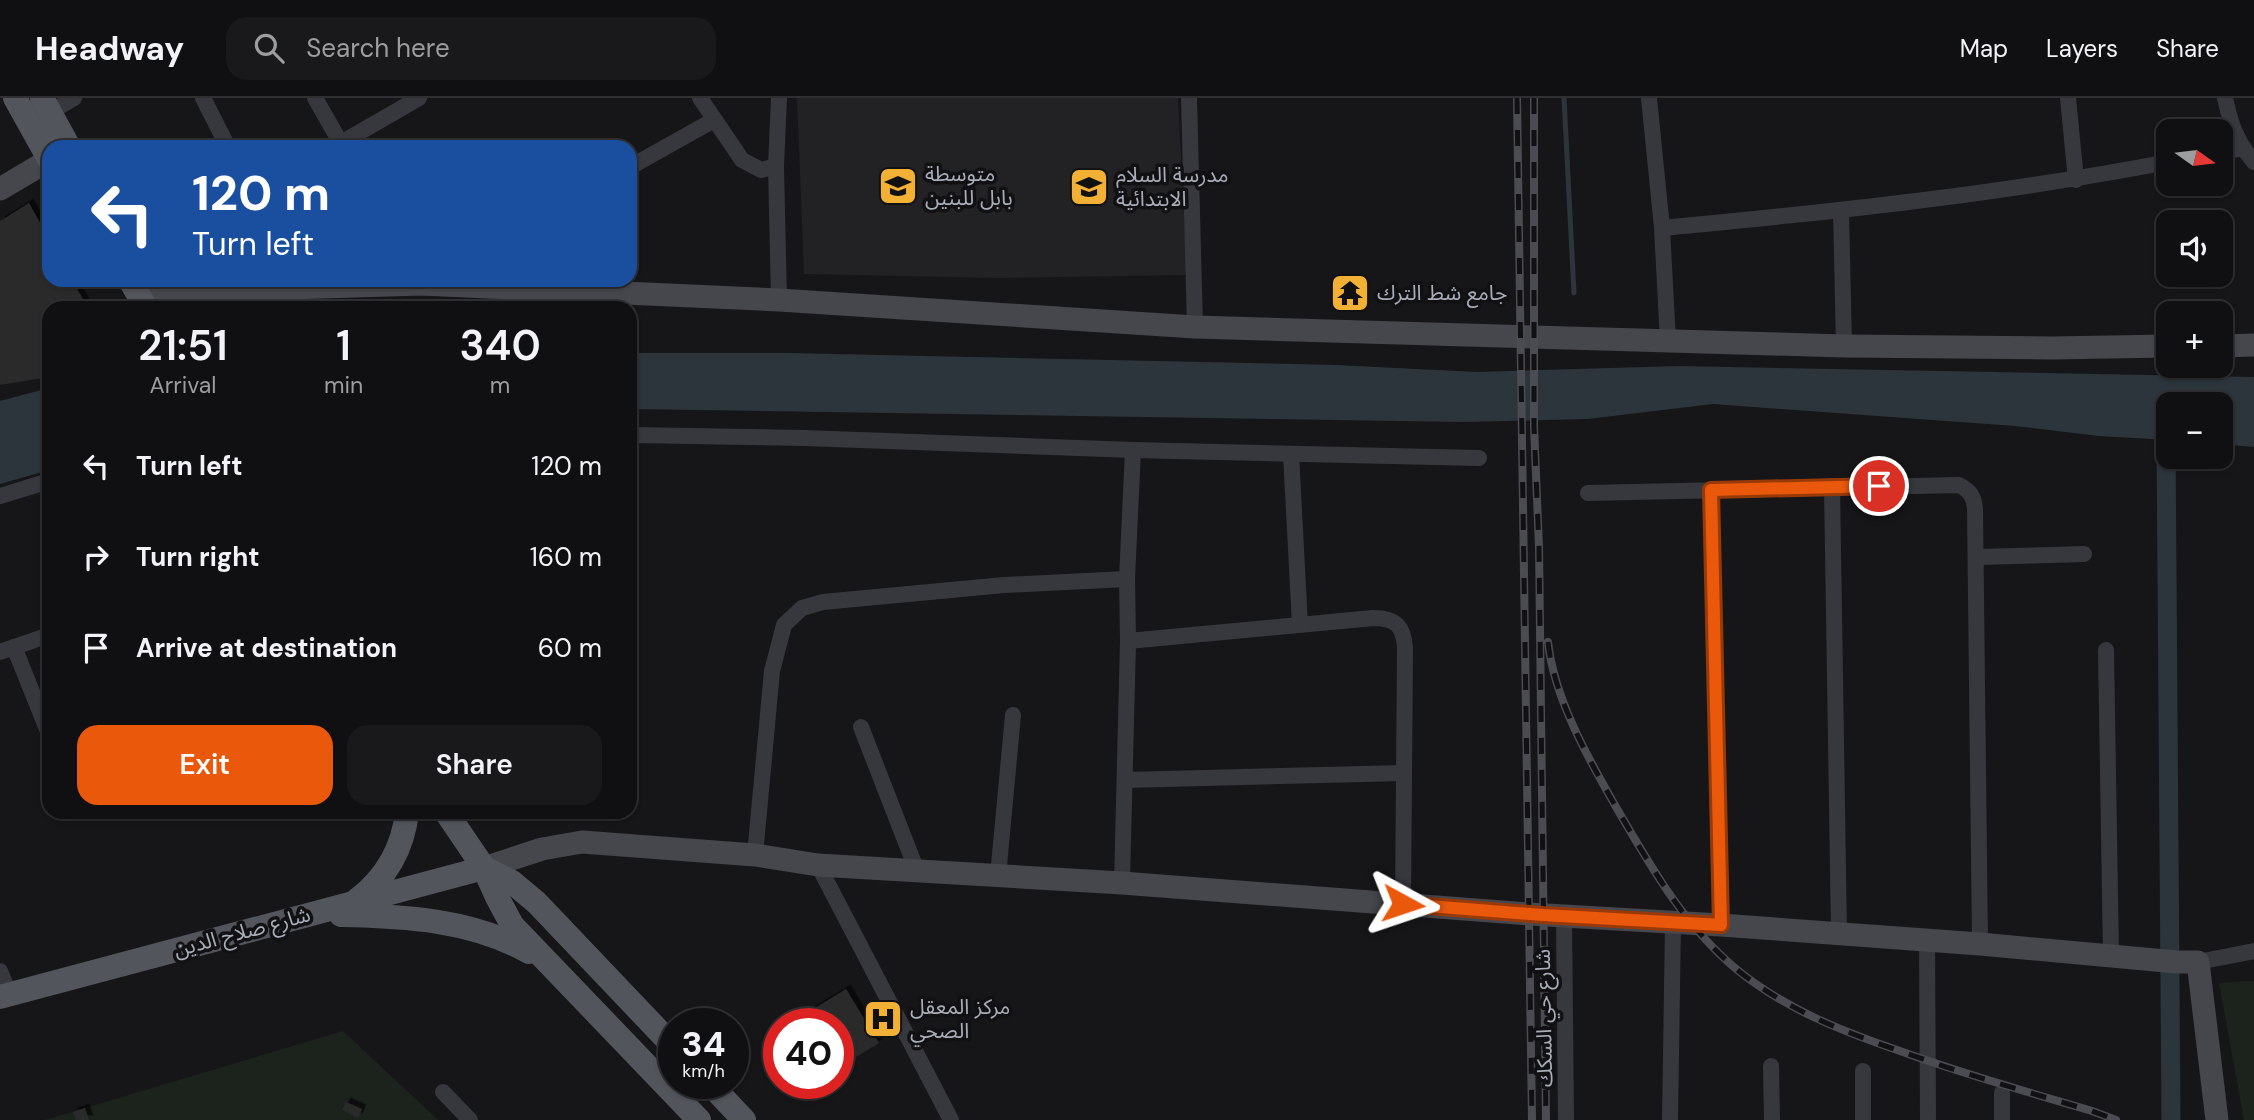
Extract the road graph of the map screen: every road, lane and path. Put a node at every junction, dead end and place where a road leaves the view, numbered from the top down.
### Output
1 (15, 98) edge
2 (74, 98) edge
3 (202, 98) edge
4 (315, 98) edge
5 (419, 98) edge
6 (700, 98) edge
7 (779, 98) edge
8 (1189, 98) edge
9 (1649, 98) edge
10 (2068, 98) edge
11 (2225, 98) edge
12 (46, 105) edge
13 (714, 120) junction
14 (65, 140) edge
15 (224, 140) edge
16 (339, 140) edge
17 (350, 140) edge
18 (42, 147) edge
19 (2242, 148) junction
20 (2233, 150) edge
21 (2254, 162) edge
22 (637, 163) edge
23 (42, 164) edge
24 (2156, 164) edge
25 (776, 166) junction
26 (2076, 180) junction
27 (0, 189) edge
28 (1841, 211) junction
29 (1662, 228) junction
30 (246, 287) edge
31 (536, 287) edge
32 (139, 296) edge
33 (779, 300) junction
34 (1195, 327) junction
35 (1668, 341) junction
36 (2254, 345) edge
37 (1844, 346) junction
38 (2156, 346) edge
39 (2233, 346) edge
40 (637, 435) edge
41 (1133, 450) junction
42 (1292, 454) junction
43 (1479, 458) dead end
44 (42, 483) edge
45 (1832, 486) junction
46 (1711, 490) junction
47 (1588, 493) dead end
48 (0, 496) edge
49 (2084, 554) dead end
50 (1976, 557) junction
51 (1127, 579) junction
52 (1300, 625) junction
53 (42, 638) edge
54 (1128, 641) junction
55 (7, 650) edge
56 (2106, 650) dead end
57 (1013, 715) dead end
58 (42, 720) edge
59 (861, 727) dead end
60 (1404, 773) junction
61 (1125, 780) junction
62 (406, 819) edge
63 (451, 819) edge
64 (755, 855) junction
65 (818, 865) junction
66 (484, 868) junction
67 (917, 871) junction
68 (999, 876) junction
69 (1122, 883) junction
70 (352, 904) junction
71 (1403, 904) junction
72 (312, 914) junction
73 (1564, 915) junction
74 (1673, 923) junction
75 (1721, 925) junction
76 (1839, 934) junction
77 (1927, 941) junction
78 (1980, 944) junction
79 (2254, 951) edge
80 (2122, 957) junction
81 (2188, 962) junction
82 (550, 964) junction
83 (0, 971) edge
84 (5, 996) edge
85 (658, 1030) edge
86 (1771, 1066) dead end
87 (1863, 1071) dead end
88 (443, 1092) dead end
89 (2002, 1093) dead end
90 (724, 1099) edge
91 (470, 1120) edge
92 (699, 1120) edge
93 (744, 1120) edge
94 (951, 1120) edge
95 (1566, 1120) edge
96 (1670, 1120) edge
97 (1772, 1120) edge
98 (1863, 1120) edge
99 (1928, 1120) edge
100 (2002, 1120) edge
101 (2217, 1120) edge

1 - 18 main road
2 - 12 street
3 - 15 street
4 - 16 street
5 - 17 street
6 - 13 street
7 - 25 street
8 - 34 street
9 - 29 street
10 - 26 street
11 - 19 street
12 - 14 main road
13 - 22 street
13 - 25 street
19 - 20 street
19 - 21 street
23 - 27 street
24 - 26 street
25 - 33 street
26 - 28 street
28 - 29 street
28 - 37 street
29 - 35 street
30 - 32 street
31 - 33 street
33 - 34 street
34 - 35 street
35 - 37 street
36 - 39 street
37 - 38 street
40 - 41 street
41 - 42 street
41 - 51 street
42 - 43 street
42 - 52 street
44 - 48 street
45 - 46 street
45 - 50 street
45 - 76 street
46 - 47 street
46 - 75 street
49 - 50 street
50 - 78 street
51 - 54 street
51 - 64 street
52 - 54 street
52 - 60 street
53 - 55 street
54 - 61 street
55 - 58 street
56 - 80 street
57 - 68 street
59 - 67 street
60 - 61 street
60 - 71 street
61 - 69 street
62 - 70 main road
63 - 66 main road
64 - 65 street
64 - 66 street
65 - 67 street
65 - 94 street
66 - 70 main road, شارع صلاح الدين
66 - 82 main road
66 - 85 main road
67 - 68 street
68 - 69 street
69 - 71 street
70 - 72 main road, شارع صلاح الدين
71 - 73 street
72 - 82 main road
72 - 84 main road, شارع صلاح الدين
73 - 74 street
73 - 95 street, شارع حي السكك
74 - 75 street
74 - 96 street
75 - 76 street
76 - 77 street
77 - 78 street
77 - 99 street
78 - 80 street
79 - 81 street
80 - 81 street
81 - 101 street
82 - 92 main road
83 - 84 street
86 - 97 street
87 - 98 street
88 - 91 street
89 - 100 street
90 - 93 main road

